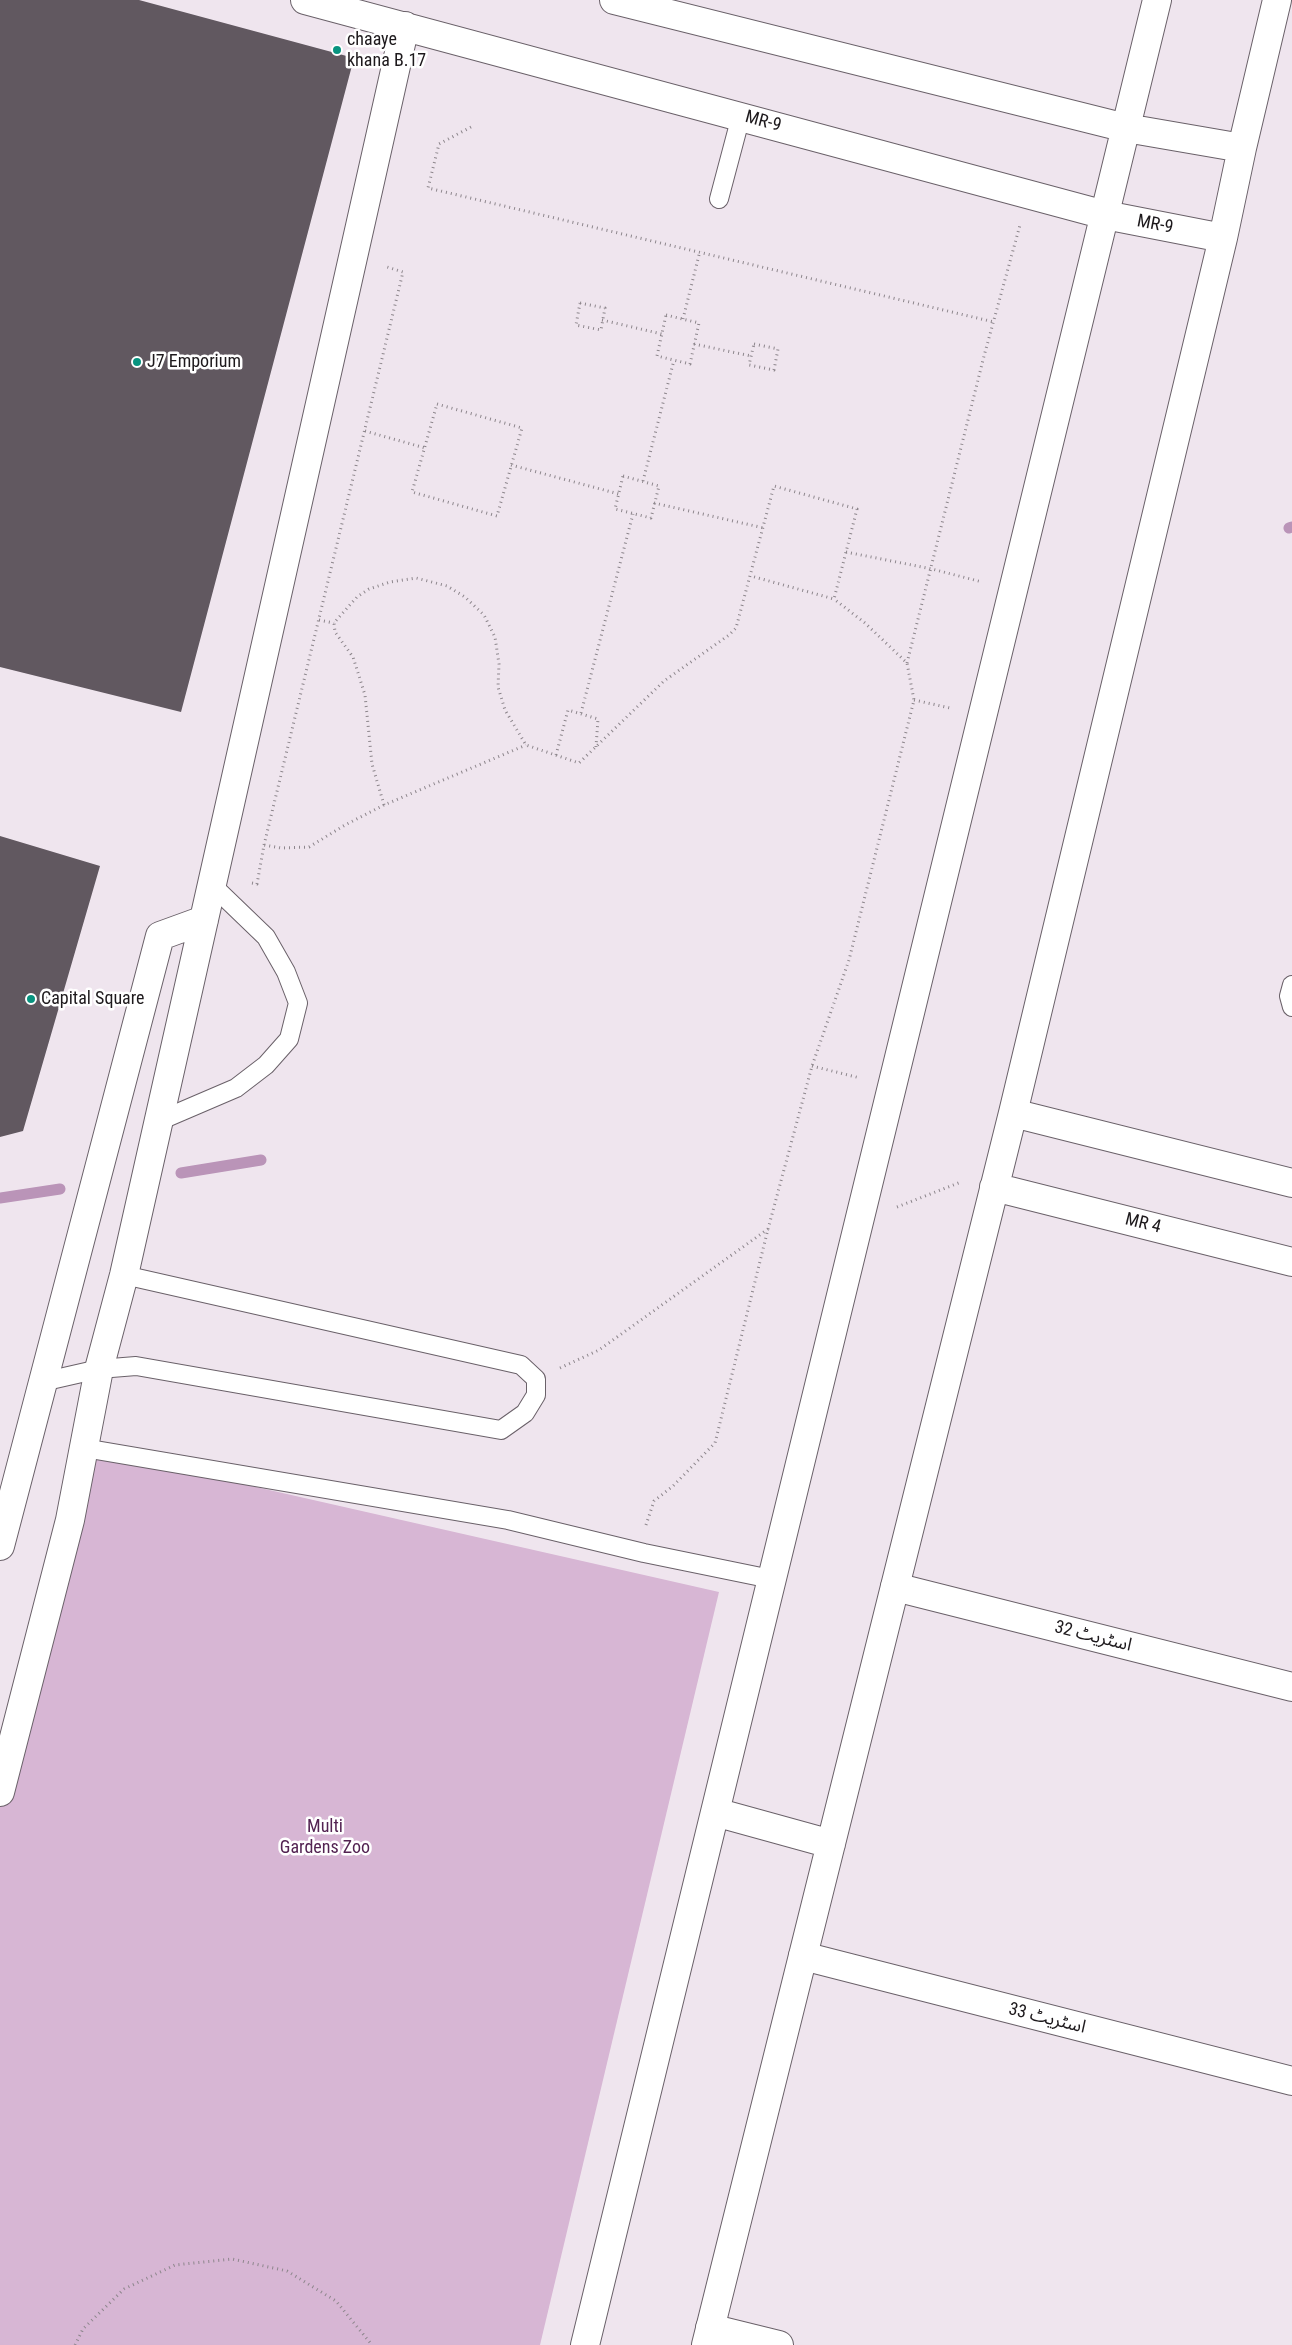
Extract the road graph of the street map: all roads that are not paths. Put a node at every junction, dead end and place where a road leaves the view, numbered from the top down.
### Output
1 (305, 0) edge
2 (614, 0) edge
3 (1157, 0) edge
4 (1277, 0) edge
5 (405, 26) junction
6 (741, 116) junction
7 (1126, 128) junction
8 (1242, 148) junction
9 (719, 199) dead end
10 (1105, 215) junction
11 (1223, 238) junction
12 (214, 878) junction
13 (204, 920) junction
14 (1292, 985) edge
15 (1292, 1006) edge
16 (1012, 1113) junction
17 (159, 1121) junction
18 (996, 1177) junction
19 (1292, 1183) edge
20 (1292, 1262) edge
21 (124, 1275) junction
22 (99, 1369) junction
23 (42, 1382) junction
24 (84, 1448) junction
25 (6, 1499) edge
26 (0, 1546) edge
27 (772, 1579) junction
28 (894, 1587) junction
29 (1292, 1687) edge
30 (0, 1792) edge
31 (715, 1812) junction
32 (831, 1844) junction
33 (803, 1956) junction
34 (1292, 2081) edge
35 (708, 2336) edge
36 (585, 2345) edge
37 (779, 2345) edge

1 - 5 street, MR-9
2 - 7 street
3 - 7 street
4 - 8 street
5 - 6 street, MR-9
5 - 12 street
6 - 9 lane
6 - 10 street, MR-9
7 - 8 street
7 - 10 street
8 - 11 street
10 - 11 street, MR-9
10 - 27 street
11 - 16 street
12 - 13 street
12 - 17 lane
13 - 17 street
13 - 23 street
14 - 15 lane
16 - 18 street
16 - 19 street
17 - 21 street
18 - 20 street, MR 4
18 - 28 street
21 - 22 street
21 - 22 lane
22 - 23 lane
22 - 24 street
23 - 25 street
24 - 27 lane
24 - 30 street
25 - 26 street
27 - 31 street
28 - 29 street, اسٹریٹ 32
28 - 32 street
31 - 32 street
31 - 36 street
32 - 33 street
33 - 34 street, اسٹریٹ 33
33 - 35 street
35 - 37 street

